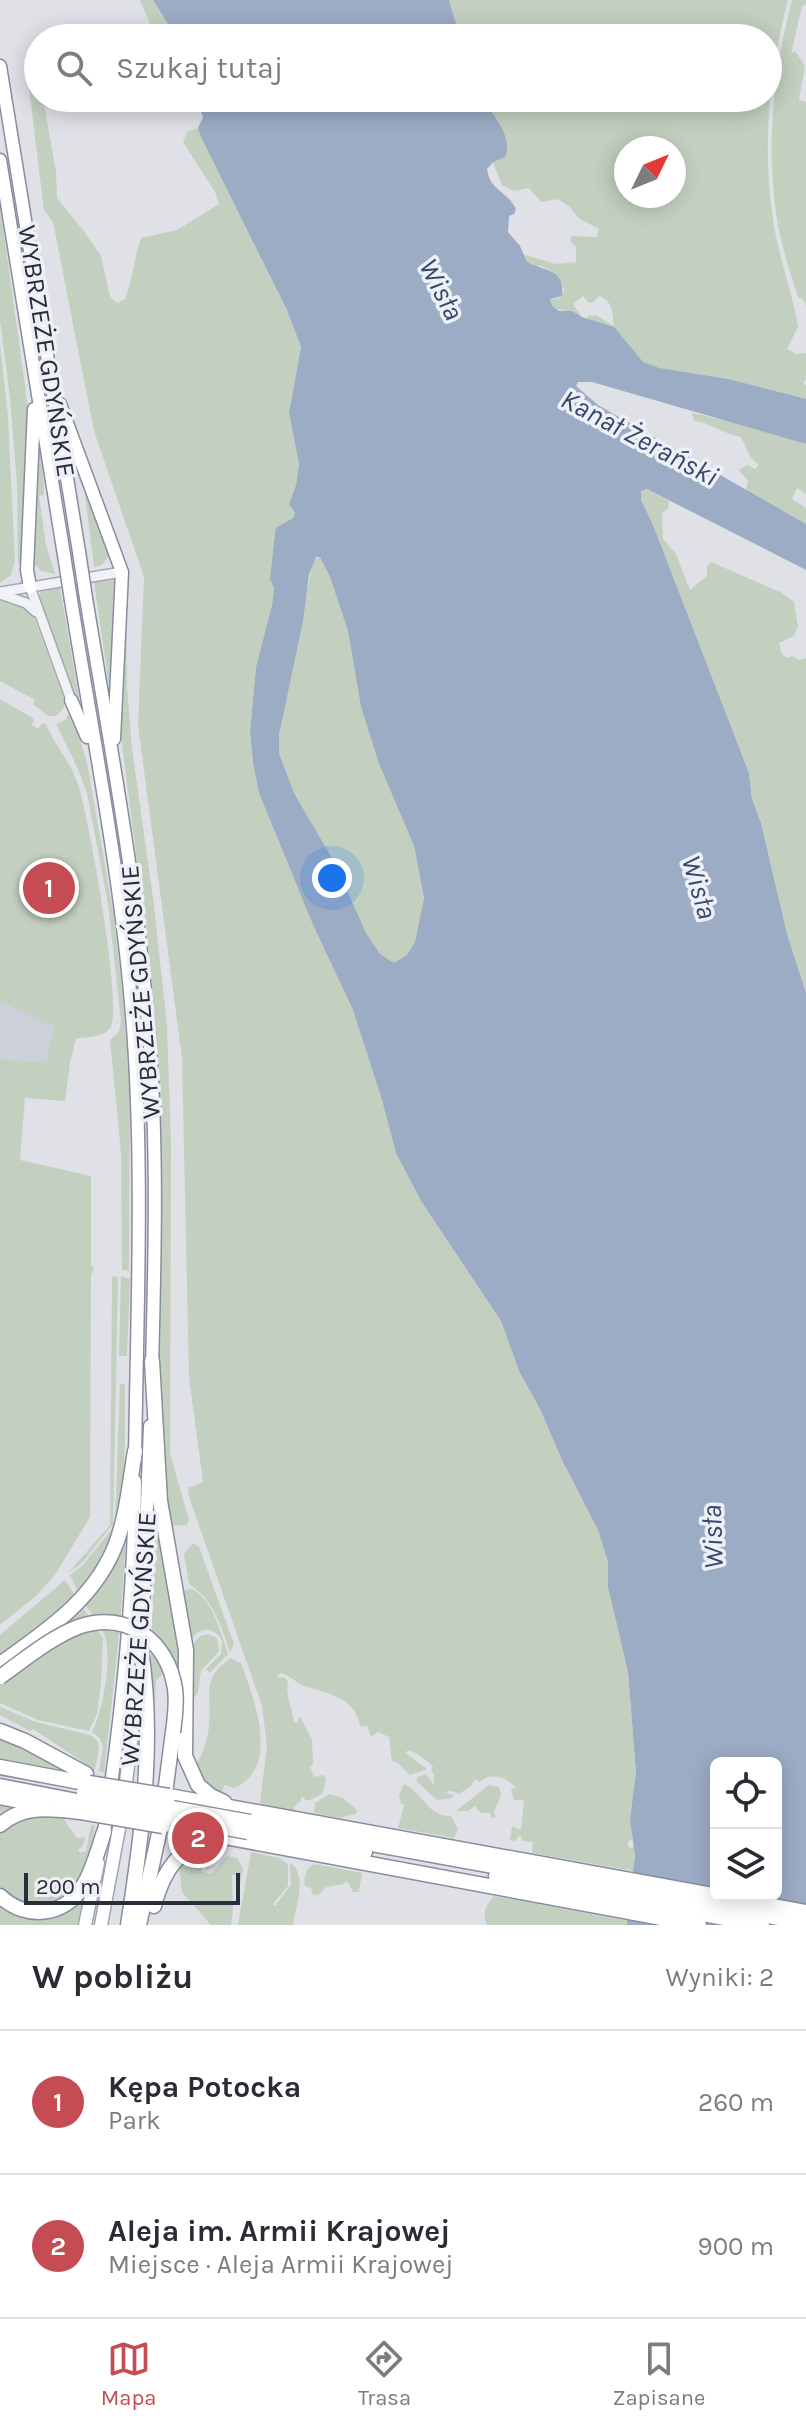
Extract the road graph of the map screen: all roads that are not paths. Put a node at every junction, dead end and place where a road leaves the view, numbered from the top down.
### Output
1 (0, 66) edge
2 (0, 160) edge
3 (51, 380) junction
4 (36, 382) junction
5 (122, 572) junction
6 (30, 587) junction
7 (0, 593) edge
8 (38, 614) junction
9 (71, 700) joint
10 (113, 762) junction
11 (97, 763) junction
12 (152, 1361) junction
13 (135, 1451) junction
14 (141, 1650) junction
15 (0, 1664) edge
16 (0, 1677) edge
17 (0, 1731) edge
18 (0, 1767) edge
19 (0, 1776) edge
20 (0, 1786) edge
21 (84, 1792) junction
22 (0, 1797) edge
23 (0, 1825) edge
24 (249, 1827) junction
25 (104, 1832) junction
26 (0, 1896) edge
27 (806, 1912) edge
28 (806, 1923) edge
29 (85, 1925) edge
30 (101, 1925) edge
31 (128, 1925) edge
32 (139, 1925) edge
33 (149, 1925) edge
34 (699, 1925) edge
35 (762, 1925) edge

1 - 3 main road, WYBRZEŻE GDYŃSKIE
2 - 4 main road, WYBRZEŻE GDYŃSKIE
3 - 5 main road
3 - 10 main road, WYBRZEŻE GDYŃSKIE, bridge
4 - 6 main road
4 - 11 main road, WYBRZEŻE GDYŃSKIE, bridge
5 - 6 street
5 - 10 main road
6 - 7 street
6 - 8 street
7 - 8 street
8 - 9 street
9 - 11 main road
10 - 12 main road, WYBRZEŻE GDYŃSKIE
11 - 13 main road, WYBRZEŻE GDYŃSKIE
12 - 14 main road, WYBRZEŻE GDYŃSKIE
12 - 24 highway
13 - 15 highway
13 - 25 main road, WYBRZEŻE GDYŃSKIE
14 - 30 main road, WYBRZEŻE GDYŃSKIE
14 - 31 highway
16 - 32 highway, bridge
17 - 21 highway
18 - 21 highway
19 - 21 highway
20 - 21 highway
21 - 22 highway
21 - 23 highway
21 - 24 highway, bridge
21 - 24 highway, bridge
21 - 24 highway, bridge
24 - 27 highway
24 - 28 highway
24 - 33 highway
24 - 34 highway
24 - 35 highway
25 - 26 highway
25 - 29 main road, WYBRZEŻE GDYŃSKIE

